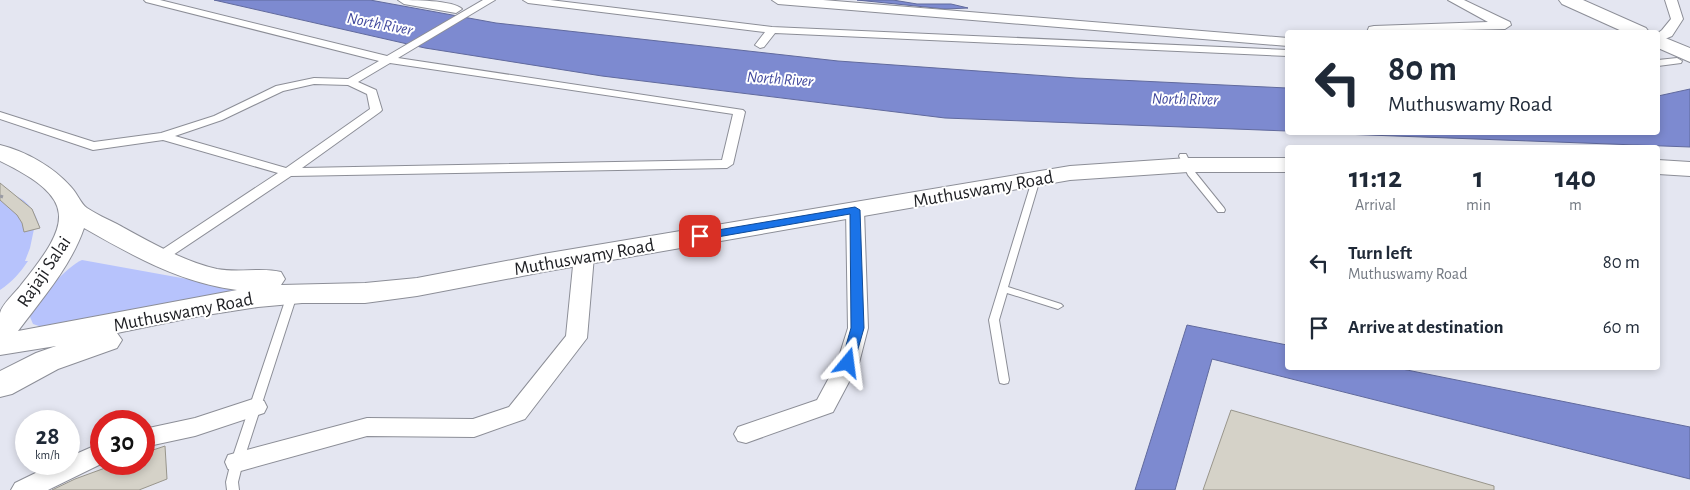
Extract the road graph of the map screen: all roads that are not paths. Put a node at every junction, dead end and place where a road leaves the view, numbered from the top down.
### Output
1 (149, 0) edge
2 (404, 0) edge
3 (490, 0) edge
4 (528, 0) edge
5 (778, 0) edge
6 (1454, 0) edge
7 (1548, 0) edge
8 (1568, 0) edge
9 (1671, 0) edge
10 (456, 9) dead end
11 (772, 30) junction
12 (1374, 30) edge
13 (1613, 30) edge
14 (1635, 30) edge
15 (1660, 38) edge
16 (1660, 41) edge
17 (1285, 42) edge
18 (760, 45) dead end
19 (1285, 53) edge
20 (1660, 53) edge
21 (389, 60) junction
22 (1679, 62) edge
23 (350, 82) junction
24 (0, 115) edge
25 (163, 136) junction
26 (0, 152) edge
27 (1285, 154) edge
28 (1185, 161) junction
29 (0, 164) edge
30 (1285, 165) edge
31 (1660, 168) edge
32 (32, 169) junction
33 (1690, 169) edge
34 (288, 172) junction
35 (1660, 178) edge
36 (1036, 179) junction
37 (1690, 179) edge
38 (855, 210) junction
39 (1221, 210) dead end
40 (73, 211) junction
41 (584, 256) junction
42 (160, 258) junction
43 (1003, 289) junction
44 (292, 294) junction
45 (1058, 306) dead end
46 (0, 332) edge
47 (0, 344) edge
48 (1004, 380) dead end
49 (0, 385) edge
50 (256, 407) junction
51 (746, 434) dead end
52 (155, 436) edge
53 (90, 458) edge
54 (237, 462) junction
55 (24, 490) edge
56 (233, 490) edge

1 - 21 street
2 - 10 street
3 - 21 street
4 - 11 street
5 - 17 street
6 - 12 street
7 - 13 main road
8 - 14 main road
9 - 15 street
11 - 18 street
11 - 19 street
16 - 22 main road
20 - 22 main road
21 - 23 street
21 - 34 street
23 - 25 street
23 - 34 street
24 - 25 street
25 - 34 street
26 - 32 main road, Rajaji Salai
27 - 28 main road, Muthuswamy Road
28 - 30 main road, Muthuswamy Road
28 - 36 main road, Muthuswamy Road
28 - 39 lane
28 - 42 main road, Muthuswamy Road
29 - 32 main road
31 - 33 main road
32 - 40 main road, Rajaji Salai
34 - 42 street
35 - 37 main road
36 - 38 main road, Muthuswamy Road
36 - 43 lane
38 - 41 main road, Muthuswamy Road
38 - 51 street
40 - 42 main road, Muthuswamy Road
40 - 46 main road, Rajaji Salai
41 - 44 main road, Muthuswamy Road
41 - 54 street
43 - 45 lane
43 - 48 lane
44 - 47 main road, Muthuswamy Road
44 - 49 main road
44 - 50 lane
50 - 52 street
50 - 54 lane
53 - 55 street
54 - 56 lane

